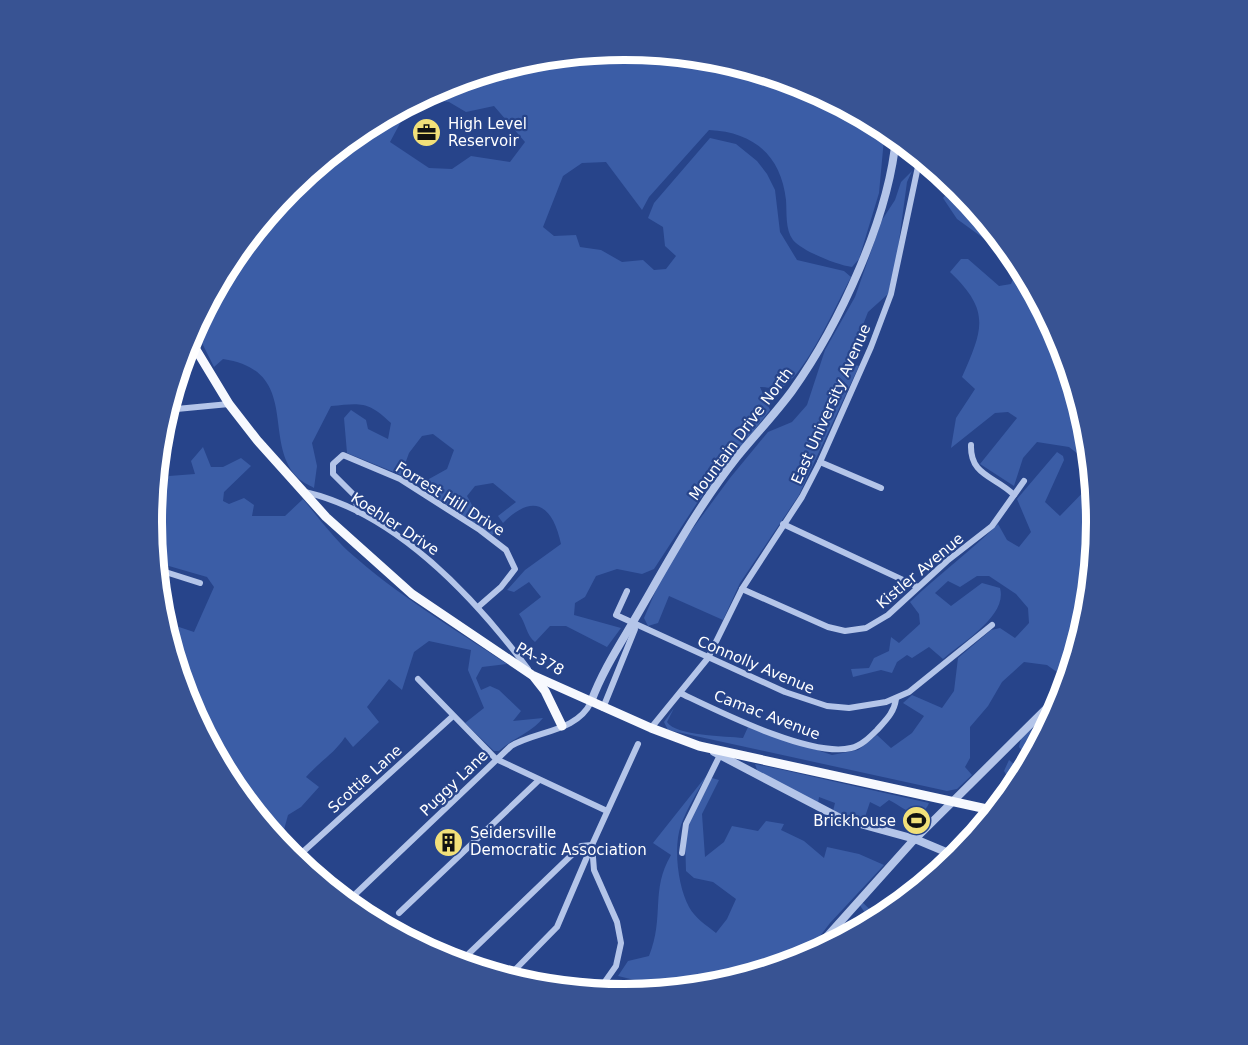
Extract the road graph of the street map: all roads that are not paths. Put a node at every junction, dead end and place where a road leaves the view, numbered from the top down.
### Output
1 (894, 147) edge
2 (918, 166) edge
3 (196, 349) edge
4 (229, 404) junction
5 (176, 409) edge
6 (971, 445) dead end
7 (820, 462) junction
8 (1024, 481) dead end
9 (881, 488) dead end
10 (305, 492) junction
11 (1014, 495) junction
12 (358, 512) junction
13 (783, 524) junction
14 (164, 571) edge
15 (200, 583) dead end
16 (918, 587) junction
17 (741, 589) junction
18 (627, 591) dead end
19 (478, 607) junction
20 (633, 623) junction
21 (992, 624) dead end
22 (708, 658) junction
23 (532, 675) junction
24 (418, 679) dead end
25 (680, 693) junction
26 (896, 699) junction
27 (591, 702) junction
28 (1047, 707) edge
29 (603, 708) junction
30 (453, 716) junction
31 (562, 726) junction
32 (651, 728) junction
33 (638, 744) dead end
34 (699, 746) junction
35 (720, 755) junction
36 (496, 759) junction
37 (539, 780) junction
38 (953, 801) junction
39 (987, 809) edge
40 (607, 811) junction
41 (915, 839) junction
42 (592, 845) junction
43 (682, 853) dead end
44 (948, 853) edge
45 (301, 854) edge
46 (353, 897) edge
47 (399, 913) dead end
48 (824, 939) edge
49 (466, 957) edge
50 (514, 971) edge
51 (603, 984) edge

1 - 20 street, Mountain Drive North
2 - 7 street, East University Avenue
3 - 4 main road, PA-378
4 - 5 street
4 - 10 main road, PA-378
6 - 11 street
7 - 9 street
7 - 13 street, East University Avenue
8 - 11 street, Kistler Avenue
10 - 12 street, Koehler Drive
10 - 23 main road, PA-378
11 - 16 street, Kistler Avenue
12 - 19 street, Koehler Drive
12 - 19 street, Forrest Hill Drive
13 - 16 street
13 - 17 street, East University Avenue
14 - 15 street
16 - 17 street, Kistler Avenue
17 - 22 street, East University Avenue
18 - 20 street
19 - 23 street, Koehler Drive
20 - 22 street, Connolly Avenue
20 - 27 street, Mountain Drive North
20 - 29 street
21 - 26 street, Connolly Avenue
22 - 25 street, East University Avenue
22 - 26 street, Connolly Avenue
23 - 27 main road, PA-378
23 - 31 main road
24 - 30 street
25 - 26 street, Camac Avenue
25 - 32 street, East University Avenue
27 - 29 main road, PA-378
27 - 31 street, Puggy Lane
28 - 38 street
29 - 32 main road, PA-378
30 - 36 street
30 - 45 street, Scottie Lane
31 - 36 street, Puggy Lane
32 - 34 main road, PA-378
33 - 40 street
34 - 35 street
34 - 38 main road, PA-378
35 - 41 street
35 - 43 street
36 - 37 street
36 - 46 street, Puggy Lane
37 - 40 street
37 - 47 street
38 - 39 main road, PA-378
38 - 41 street
40 - 42 street
41 - 44 street
41 - 48 street
42 - 49 street
42 - 50 street
42 - 51 street

